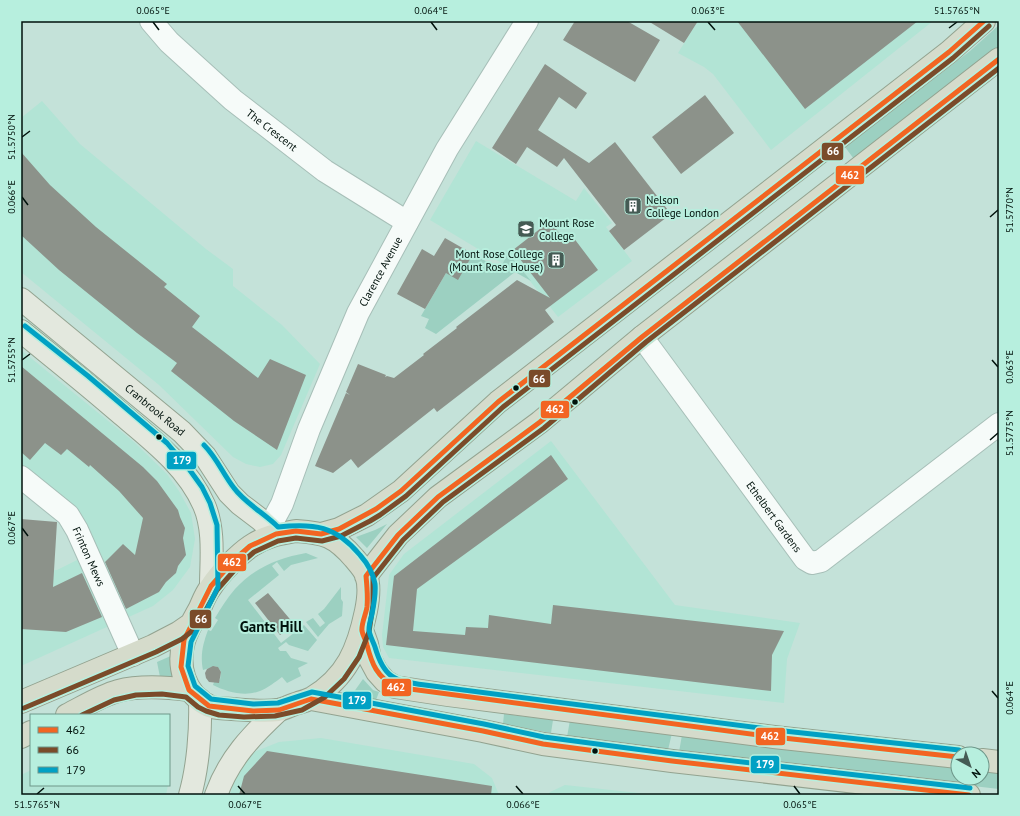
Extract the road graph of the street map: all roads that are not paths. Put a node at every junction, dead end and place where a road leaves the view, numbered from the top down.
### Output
1 (151, 21) edge
2 (527, 21) edge
3 (984, 21) edge
4 (999, 59) edge
5 (406, 222) junction
6 (21, 299) edge
7 (21, 331) edge
8 (642, 338) junction
9 (999, 424) edge
10 (21, 477) edge
11 (270, 533) junction
12 (321, 534) junction
13 (366, 576) junction
14 (211, 586) junction
15 (191, 624) junction
16 (362, 630) junction
17 (133, 654) junction
18 (25, 695) edge
19 (194, 695) junction
20 (311, 699) junction
21 (278, 710) junction
22 (69, 714) edge
23 (30, 732) edge
24 (21, 737) edge
25 (950, 756) edge
26 (190, 795) edge
27 (216, 795) edge
28 (970, 795) edge

1 - 5 street, The Crescent
2 - 5 street, Clarence Avenue
3 - 12 highway
4 - 8 highway
5 - 11 street, Clarence Avenue
6 - 11 main road, Cranbrook Road
7 - 14 main road
8 - 9 street, Ethelbert Gardens
8 - 13 highway
10 - 17 street, Frinton Mews
11 - 12 highway
11 - 14 highway
12 - 13 highway
13 - 16 highway
14 - 15 highway
15 - 17 highway
15 - 19 highway
16 - 20 highway
16 - 25 highway
17 - 18 highway
19 - 21 highway
19 - 22 highway
19 - 26 main road
20 - 21 highway
20 - 28 highway
21 - 27 main road
23 - 24 highway

